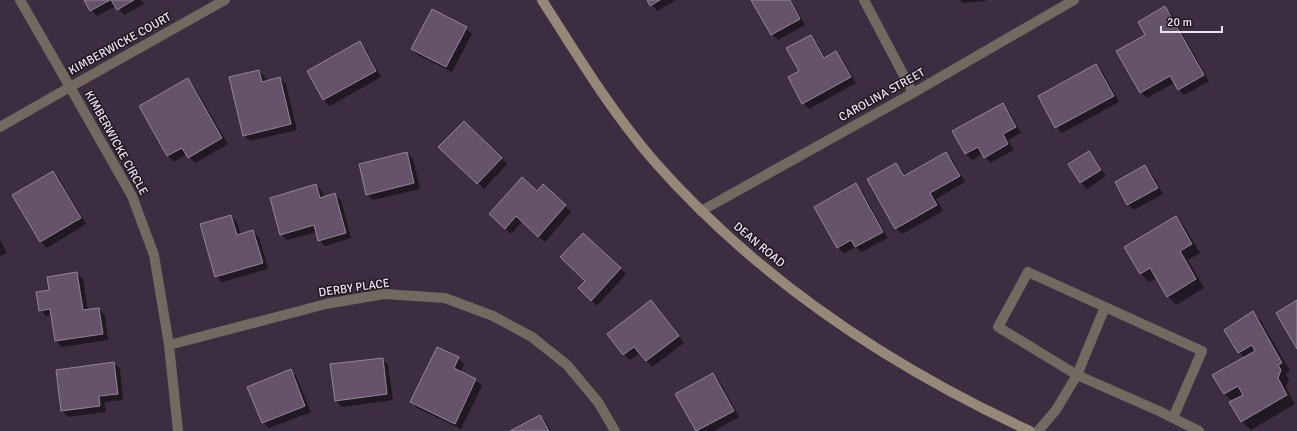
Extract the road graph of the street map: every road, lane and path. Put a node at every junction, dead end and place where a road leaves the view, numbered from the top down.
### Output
1 (20, 0) edge
2 (225, 0) edge
3 (542, 0) edge
4 (864, 0) edge
5 (1074, 0) edge
6 (70, 87) junction
7 (913, 93) junction
8 (0, 127) edge
9 (702, 211) junction
10 (1105, 307) junction
11 (169, 345) junction
12 (1077, 374) junction
13 (1173, 418) junction
14 (178, 431) edge
15 (615, 431) edge
16 (1030, 431) edge
17 (1038, 431) edge
18 (1200, 431) edge

1 - 6 street
2 - 6 street, KIMBERWICKE COURT
3 - 9 main road, DEAN ROAD
4 - 7 street
5 - 7 street, CAROLINA STREET
6 - 8 street, KIMBERWICKE CIRCLE
6 - 11 street, KIMBERWICKE CIRCLE
7 - 9 street, CAROLINA STREET
9 - 16 main road, DEAN ROAD
10 - 12 street
10 - 12 street
10 - 13 street
11 - 14 street, KIMBERWICKE CIRCLE
11 - 15 street, DERBY PLACE
12 - 13 street
12 - 17 street
13 - 18 street

